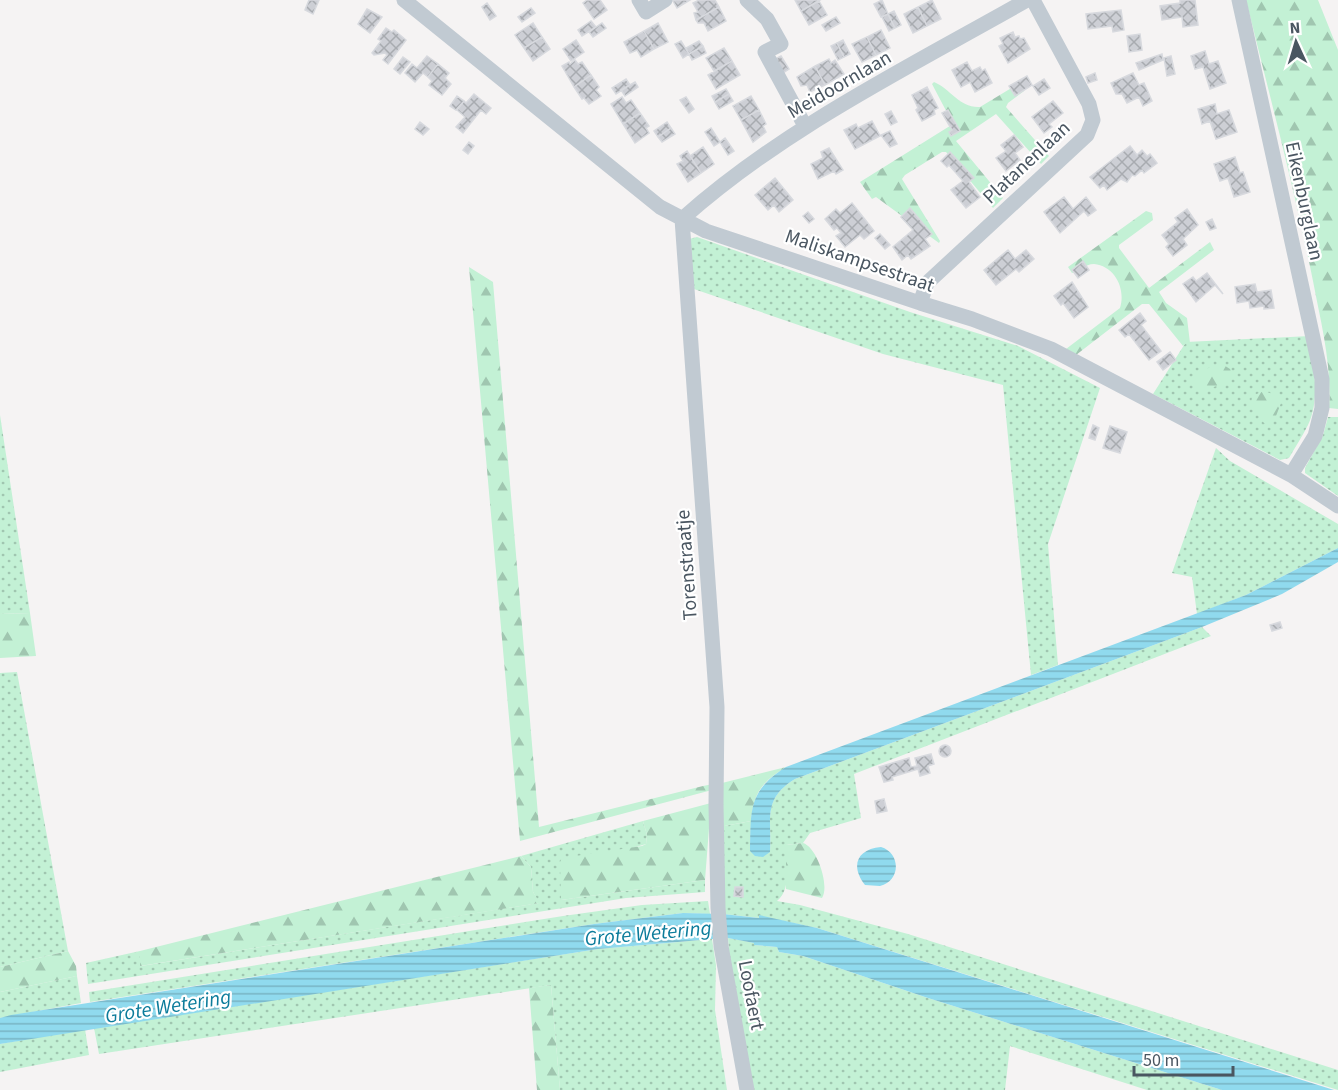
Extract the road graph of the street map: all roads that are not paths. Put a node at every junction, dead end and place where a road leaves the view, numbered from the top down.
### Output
1 (639, 0) edge
2 (665, 0) edge
3 (747, 0) edge
4 (1027, 0) edge
5 (1033, 0) edge
6 (1239, 0) edge
7 (415, 4) edge
8 (806, 126) junction
9 (682, 219) junction
10 (920, 303) junction
11 (1291, 475) junction
12 (1338, 506) edge
13 (718, 908) joint
14 (747, 1090) edge

1 - 2 street
3 - 8 street
4 - 8 street, Meidoornlaan
5 - 10 street, Platanenlaan
6 - 11 street, Eikenburglaan
7 - 9 street, Maliskampsestraat
8 - 9 street, Meidoornlaan
9 - 10 street, Maliskampsestraat
9 - 13 street, Torenstraatje
10 - 11 street, Maliskampsestraat
11 - 12 street, Maliskampsestraat
13 - 14 street, Loofaert

